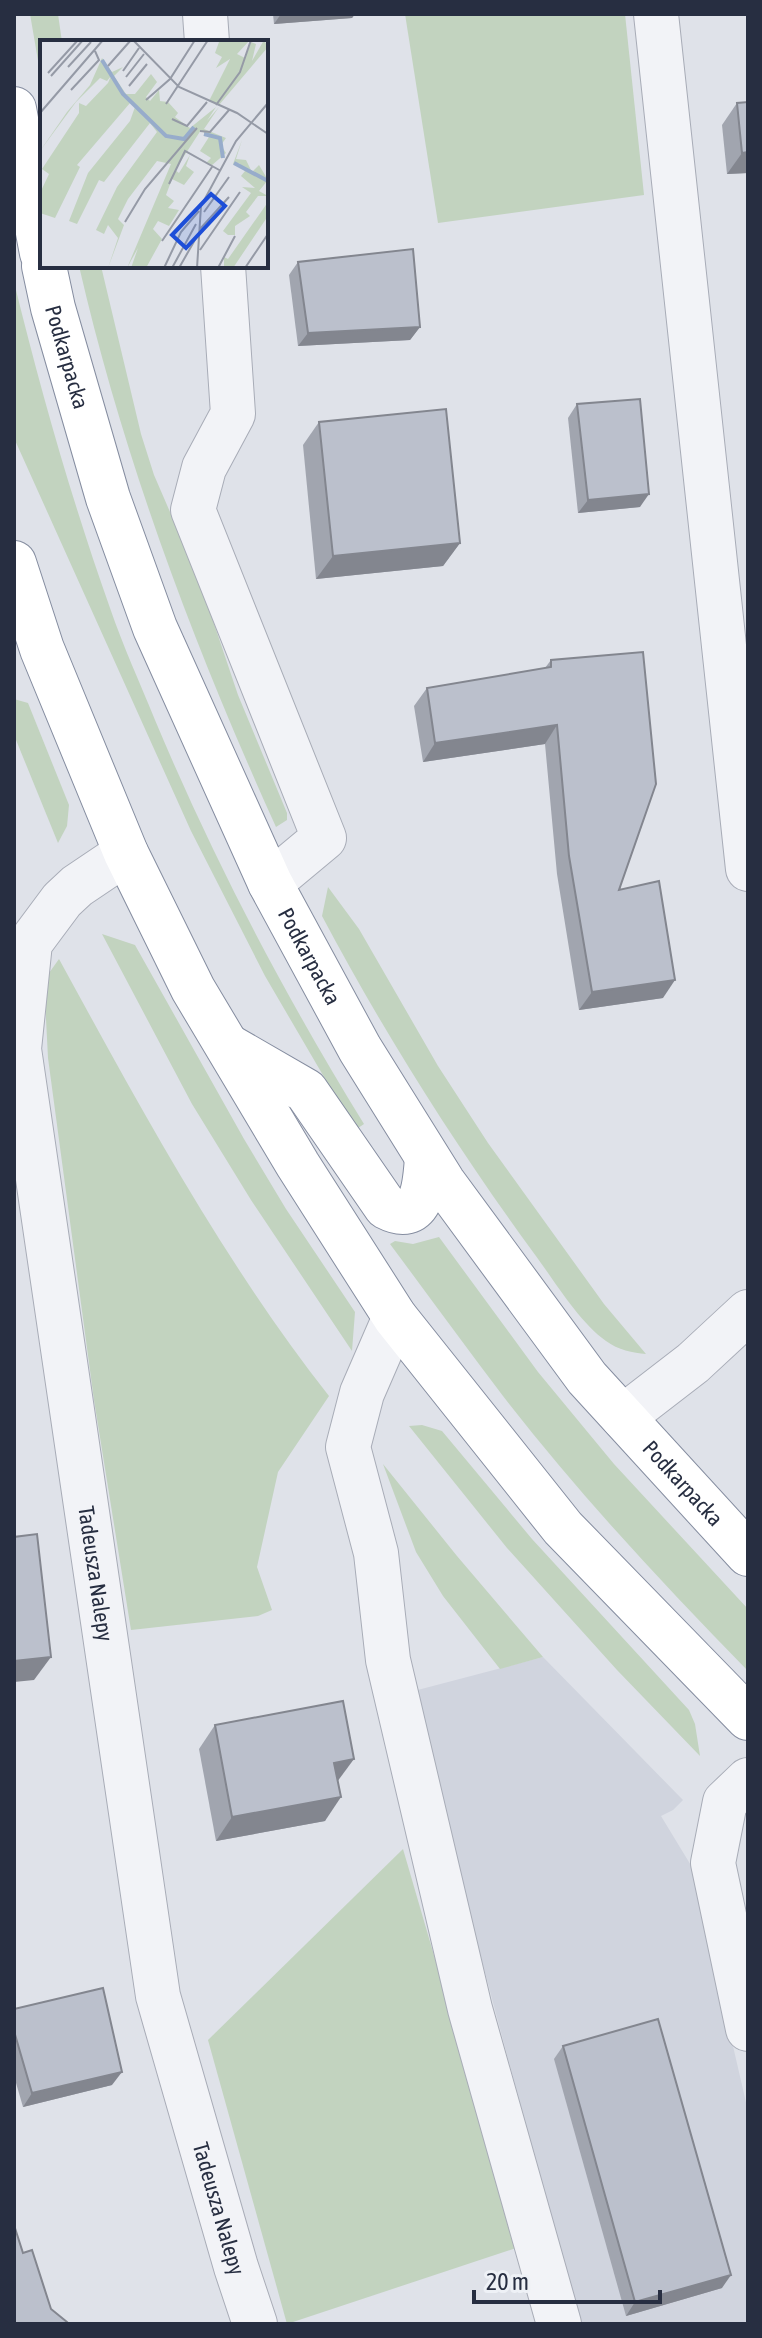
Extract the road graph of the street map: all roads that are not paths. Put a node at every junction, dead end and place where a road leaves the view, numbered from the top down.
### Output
1 (205, 14) edge
2 (656, 14) edge
3 (207, 40) edge
4 (14, 109) edge
5 (40, 243) edge
6 (44, 268) edge
7 (223, 268) edge
8 (14, 563) edge
9 (126, 853) junction
10 (748, 869) edge
11 (270, 883) junction
12 (225, 1044) junction
13 (427, 1158) junction
14 (748, 1312) edge
15 (395, 1317) junction
16 (623, 1417) junction
17 (748, 1554) edge
18 (748, 1718) edge
19 (748, 1780) edge
20 (748, 2029) edge
21 (255, 2324) edge
22 (559, 2324) edge

1 - 3 street
2 - 10 street
4 - 5 highway
6 - 11 highway, Podkarpacka
7 - 11 street
8 - 9 highway
9 - 12 highway
9 - 21 street, Tadeusza Nalepy
11 - 13 highway, Podkarpacka
12 - 13 highway
12 - 15 highway
13 - 16 highway, Podkarpacka
14 - 16 street
15 - 18 highway
15 - 22 street
16 - 17 highway, Podkarpacka
19 - 20 street

